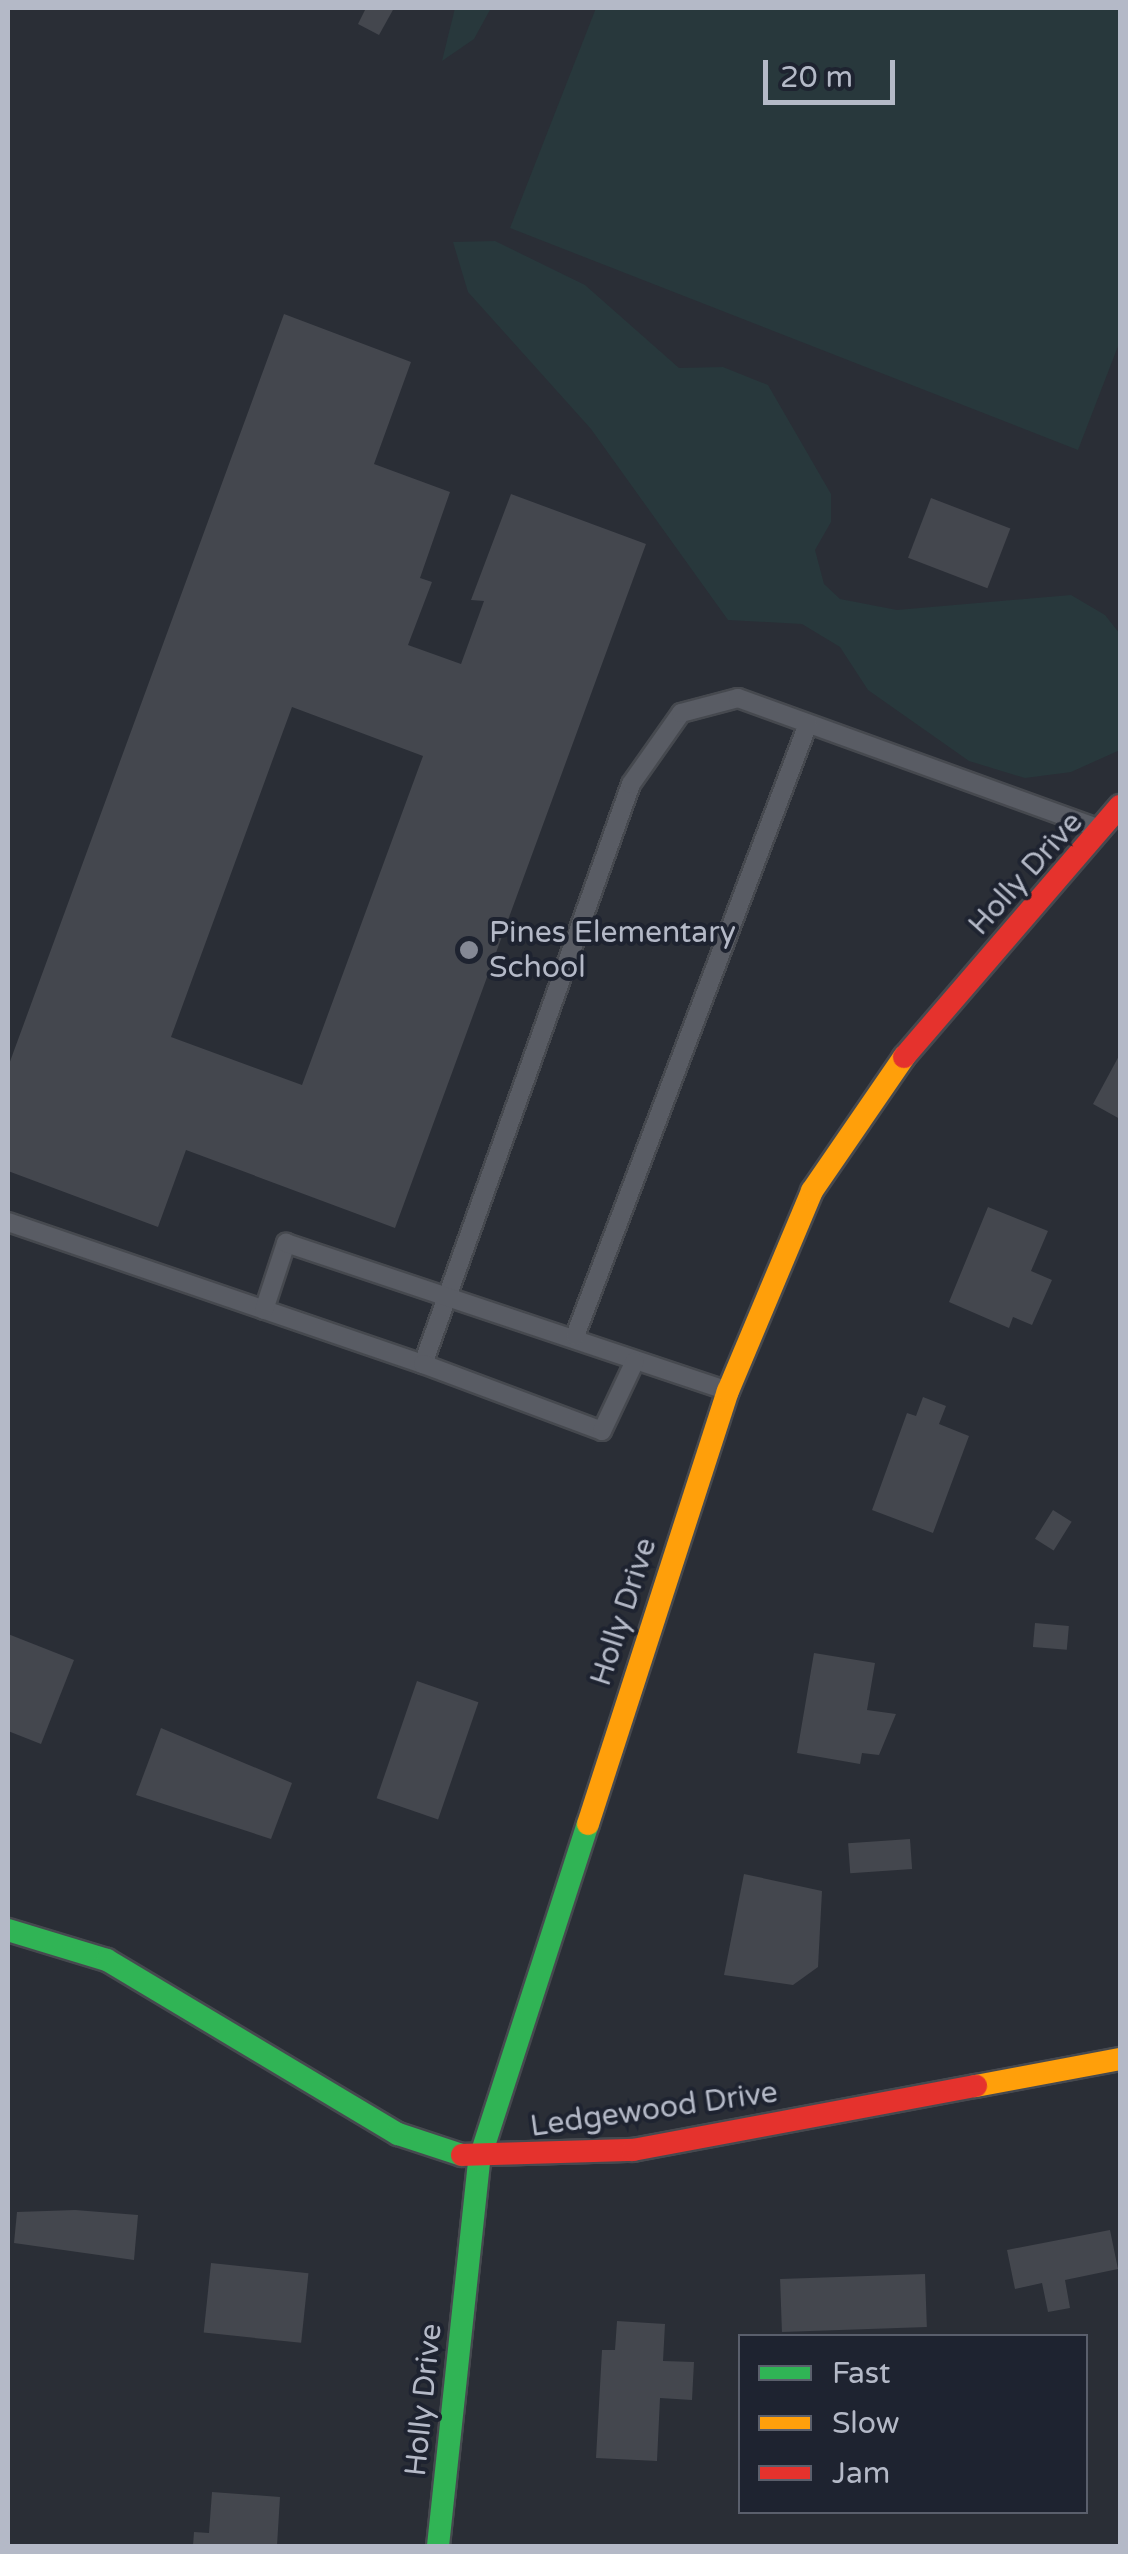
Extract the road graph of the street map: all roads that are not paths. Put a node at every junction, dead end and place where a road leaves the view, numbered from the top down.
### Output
1 (808, 724) junction
2 (1120, 806) edge
3 (1106, 831) junction
4 (8, 1222) edge
5 (448, 1295) junction
6 (264, 1310) junction
7 (575, 1336) junction
8 (634, 1360) junction
9 (424, 1364) junction
10 (728, 1391) junction
11 (8, 1930) edge
12 (1120, 2059) edge
13 (479, 2161) junction
14 (438, 2546) edge

1 - 3 lane
1 - 5 lane
1 - 7 lane
2 - 3 street, Holly Drive
3 - 10 street, Holly Drive
4 - 6 lane
5 - 6 lane
5 - 7 lane
5 - 9 lane
6 - 9 lane
7 - 8 lane
8 - 9 lane
8 - 10 lane
10 - 13 street, Holly Drive
11 - 13 street, Ledgewood Drive
12 - 13 street, Ledgewood Drive
13 - 14 street, Holly Drive

